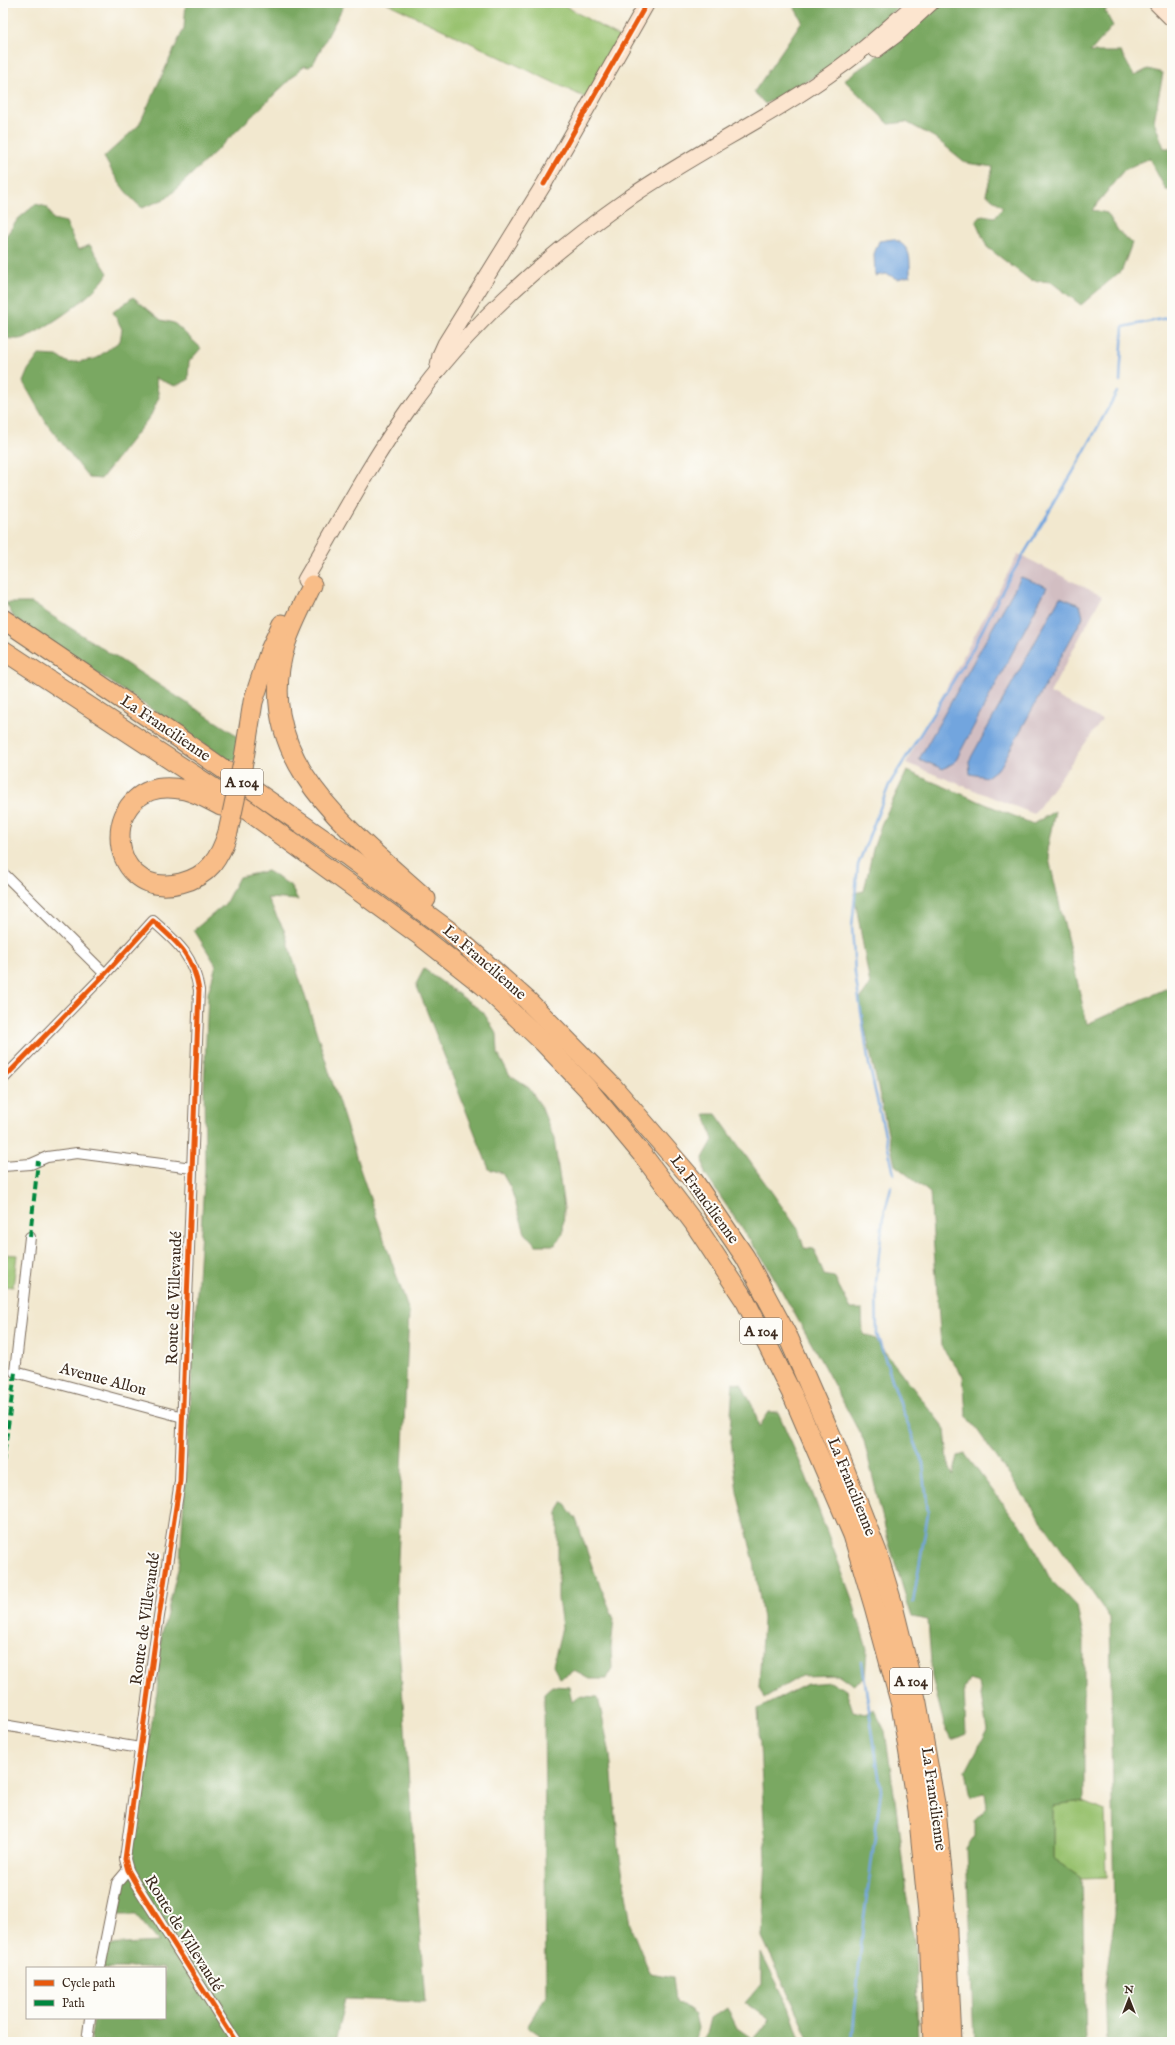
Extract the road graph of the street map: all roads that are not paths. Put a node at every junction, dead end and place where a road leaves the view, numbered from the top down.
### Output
1 (647, 3) edge
2 (916, 3) edge
3 (932, 3) edge
4 (1156, 3) edge
5 (1172, 19) edge
6 (791, 99) junction
7 (503, 302) junction
8 (437, 372) junction
9 (308, 582) junction
10 (3, 619) edge
11 (3, 650) edge
12 (247, 810) junction
13 (4, 877) edge
14 (474, 953) junction
15 (105, 974) junction
16 (3, 1079) edge
17 (3, 1166) edge
18 (192, 1168) junction
19 (30, 1237) dead end
20 (183, 1418) junction
21 (3, 1725) edge
22 (140, 1748) junction
23 (128, 1870) junction
24 (100, 1967) edge
25 (90, 2019) edge
26 (87, 2042) edge
27 (236, 2042) edge
28 (934, 2042) edge
29 (952, 2042) edge

1 - 8 main road
2 - 6 main road
3 - 6 main road
4 - 5 main road
6 - 7 main road
7 - 8 main road
7 - 9 main road
8 - 9 main road
9 - 12 highway, bridge
9 - 14 highway
10 - 14 highway, La Francilienne / A 104
11 - 12 highway, La Francilienne / A 104
12 - 28 highway, La Francilienne / A 104
13 - 15 street
14 - 29 highway, La Francilienne / A 104
15 - 16 street
15 - 18 street, Route de Villevaudé
17 - 18 street
18 - 20 street, Route de Villevaudé
19 - 20 street, Avenue Allou
20 - 22 street, Route de Villevaudé
21 - 22 street
22 - 23 street, Route de Villevaudé
23 - 24 street
23 - 27 street, Route de Villevaudé
25 - 26 street

